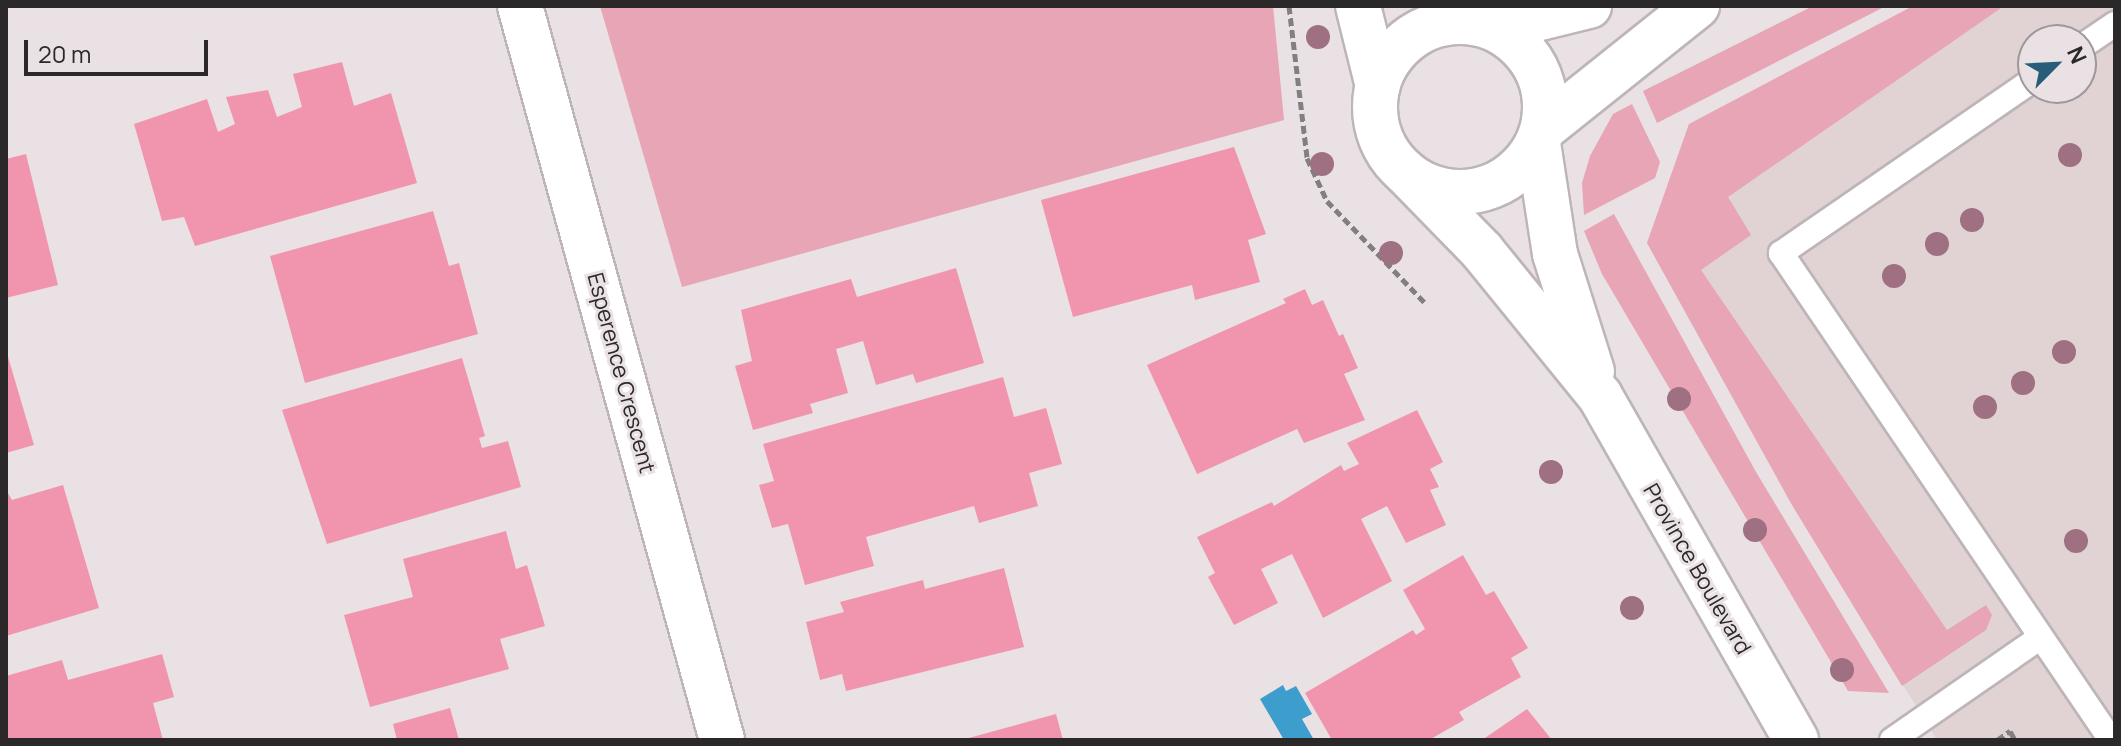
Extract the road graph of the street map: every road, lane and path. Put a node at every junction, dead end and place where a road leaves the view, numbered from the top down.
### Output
1 (520, 6) edge
2 (1289, 6) edge
3 (1358, 6) edge
4 (1589, 6) edge
5 (1697, 6) edge
6 (1472, 19) edge
7 (2115, 24) edge
8 (2097, 36) edge
9 (1378, 86) junction
10 (2017, 91) edge
11 (1541, 135) junction
12 (1405, 172) junction
13 (1427, 305) dead end
14 (1600, 396) junction
15 (2041, 637) junction
16 (722, 740) edge
17 (1796, 740) edge
18 (1892, 740) edge
19 (1997, 740) edge
20 (2015, 740) edge
21 (2111, 740) edge

1 - 16 street, Esperence Crescent
2 - 13 path
3 - 9 street, Province Boulevard
4 - 6 street
5 - 11 street
6 - 9 street, Province Boulevard
6 - 11 street, Province Boulevard
7 - 8 lane
9 - 12 street, Province Boulevard
10 - 15 lane
11 - 12 street
11 - 14 street, Province Boulevard
12 - 14 street, Province Boulevard
14 - 17 street, Province Boulevard
15 - 18 lane
15 - 21 lane
19 - 20 path

